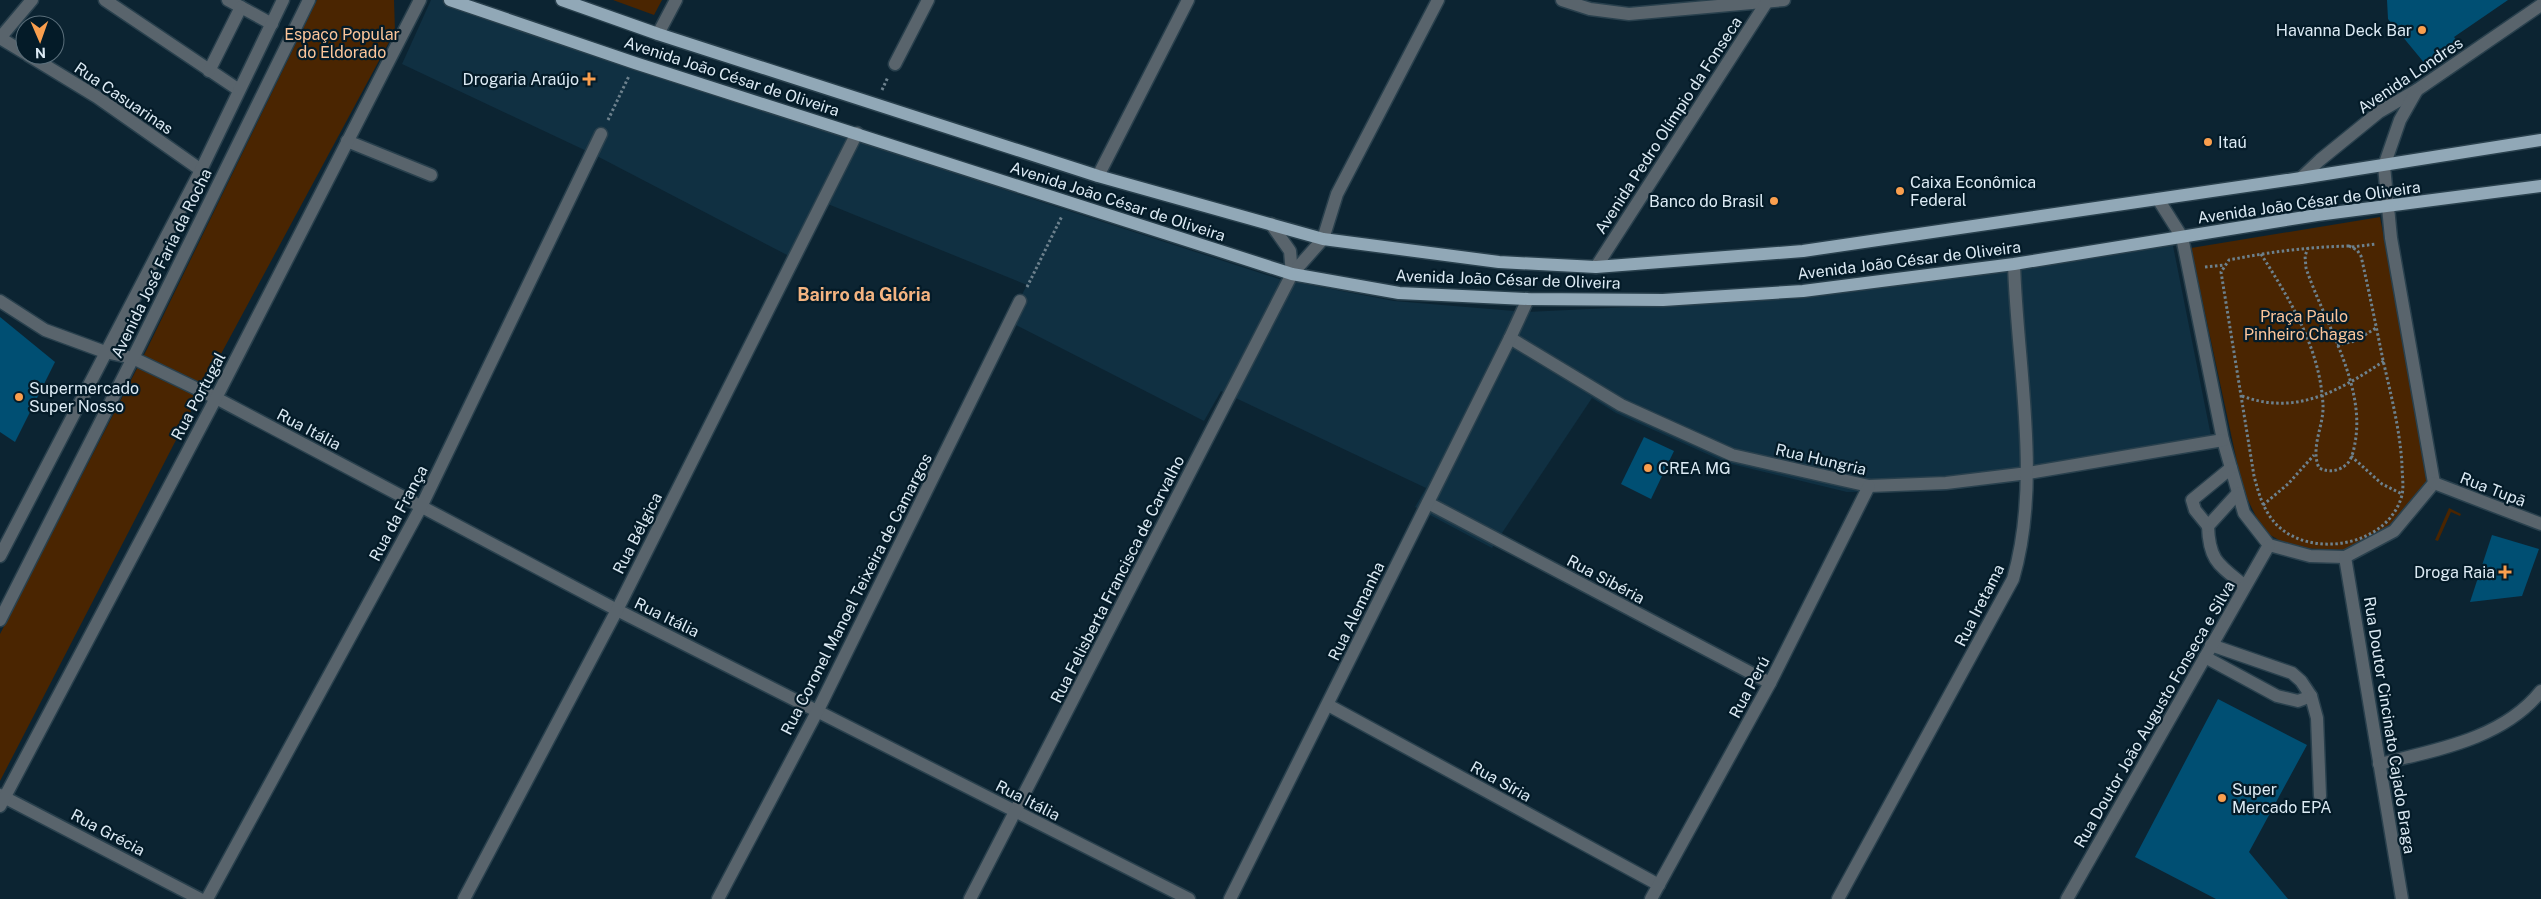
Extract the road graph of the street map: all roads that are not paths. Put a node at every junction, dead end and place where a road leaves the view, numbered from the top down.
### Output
1 (32, 0) edge
2 (105, 0) edge
3 (228, 0) edge
4 (283, 0) edge
5 (309, 0) edge
6 (420, 0) edge
7 (450, 0) edge
8 (562, 0) edge
9 (676, 0) edge
10 (928, 0) edge
11 (1188, 0) edge
12 (1438, 0) edge
13 (1562, 0) edge
14 (1784, 0) edge
15 (1767, 1) edge
16 (2541, 5) edge
17 (241, 7) junction
18 (272, 24) junction
19 (658, 34) junction
20 (0, 38) edge
21 (15, 47) edge
22 (895, 64) road end
23 (44, 65) edge
24 (209, 71) junction
25 (239, 90) junction
26 (2418, 90) junction
27 (857, 133) junction
28 (601, 134) road end
29 (2541, 140) edge
30 (347, 141) junction
31 (2384, 166) junction
32 (201, 170) junction
33 (431, 175) dead end
34 (1098, 176) junction
35 (2302, 178) junction
36 (2541, 186) edge
37 (2158, 199) junction
38 (2386, 206) junction
39 (1271, 224) junction
40 (2182, 237) junction
41 (1323, 240) junction
42 (2014, 264) junction
43 (1596, 267) junction
44 (1292, 274) junction
45 (1528, 299) junction
46 (0, 301) edge
47 (1020, 302) road end
48 (1510, 338) junction
49 (105, 352) junction
50 (132, 358) junction
51 (216, 398) junction
52 (2223, 440) junction
53 (2231, 468) junction
54 (2028, 473) junction
55 (2434, 483) junction
56 (1869, 486) junction
57 (2238, 493) junction
58 (1428, 503) junction
59 (421, 507) junction
60 (2541, 524) edge
61 (2208, 526) junction
62 (2269, 544) junction
63 (0, 556) edge
64 (2345, 557) junction
65 (2245, 586) junction
66 (617, 610) junction
67 (0, 620) edge
68 (2212, 645) junction
69 (2205, 657) junction
70 (1770, 683) junction
71 (2541, 691) edge
72 (2311, 696) junction
73 (1328, 705) junction
74 (818, 710) junction
75 (2379, 764) junction
76 (2320, 796) dead end
77 (1, 799) edge
78 (1016, 812) junction
79 (1659, 885) junction
80 (200, 899) edge
81 (207, 899) edge
82 (464, 899) edge
83 (718, 899) edge
84 (970, 899) edge
85 (1189, 899) edge
86 (1230, 899) edge
87 (1651, 899) edge
88 (1838, 899) edge
89 (2067, 899) edge
90 (2402, 899) edge

1 - 20 street
2 - 24 street
3 - 17 street
4 - 18 street, Avenida José Faria da Rocha
5 - 50 street, Avenida José Faria da Rocha
6 - 30 street, Rua Portugal
7 - 27 main road, Avenida João César de Oliveira
8 - 19 main road, Avenida João César de Oliveira
9 - 19 street
10 - 22 street
11 - 34 street
12 - 41 street
13 - 15 street
14 - 15 street
15 - 43 street, Avenida Pedro Olímpio da Fonseca
16 - 26 street, Avenida Londres
17 - 18 street
17 - 24 street
18 - 25 street, Avenida José Faria da Rocha
19 - 34 main road, Avenida João César de Oliveira
20 - 21 street
23 - 32 street, Rua Casuarinas
24 - 25 street
25 - 32 street, Avenida José Faria da Rocha
26 - 31 street
26 - 35 street, Avenida Londres
27 - 44 main road, Avenida João César de Oliveira
27 - 66 street, Rua Bélgica
28 - 59 street, Rua da França
29 - 31 main road, Avenida João César de Oliveira
30 - 33 street
30 - 51 street, Rua Portugal
31 - 35 main road, Avenida João César de Oliveira
31 - 38 street
32 - 49 street, Avenida José Faria da Rocha
34 - 39 main road, Avenida João César de Oliveira
35 - 37 main road, Avenida João César de Oliveira
36 - 38 main road, Avenida João César de Oliveira
37 - 40 street
37 - 43 main road, Avenida João César de Oliveira
38 - 40 main road, Avenida João César de Oliveira
38 - 55 street
39 - 41 main road, Avenida João César de Oliveira
39 - 44 street
40 - 42 main road, Avenida João César de Oliveira
40 - 52 street
41 - 43 main road, Avenida João César de Oliveira
41 - 44 street, Rua Felisberta Francisca de Carvalho
42 - 45 main road, Avenida João César de Oliveira
42 - 54 street, Rua Iretama
44 - 45 main road, Avenida João César de Oliveira
44 - 78 street, Rua Felisberta Francisca de Carvalho
45 - 48 street
46 - 49 street, Rua Itália
47 - 74 street, Rua Coronel Manoel Teixeira de Camargos
48 - 56 street, Rua Hungria
48 - 58 street, Rua Alemanha
49 - 50 street, Rua Itália
49 - 63 street, Avenida José Faria da Rocha
50 - 51 street, Rua Itália
50 - 67 street, Avenida José Faria da Rocha
51 - 59 street, Rua Itália
51 - 77 street, Rua Portugal
52 - 53 street
52 - 54 street, Rua Hungria
53 - 57 street
53 - 61 street
54 - 56 street, Rua Hungria
54 - 88 street, Rua Iretama
55 - 60 street, Rua Tupã
55 - 64 street
56 - 70 street, Rua Perú
57 - 61 street
57 - 62 street
58 - 70 street, Rua Sibéria
58 - 73 street, Rua Alemanha
59 - 66 street, Rua Itália
59 - 81 street, Rua da França
61 - 65 street
62 - 64 street
62 - 65 street, Rua Doutor João Augusto Fonseca e Silva
64 - 75 street, Rua Doutor Cincinato Cajado Braga
65 - 68 street, Rua Doutor João Augusto Fonseca e Silva
66 - 74 street, Rua Itália
66 - 82 street, Rua Bélgica
68 - 69 street, Rua Doutor João Augusto Fonseca e Silva
68 - 72 street
69 - 72 street
69 - 89 street, Rua Doutor João Augusto Fonseca e Silva
70 - 79 street, Rua Perú
71 - 75 street
72 - 76 street
73 - 79 street, Rua Síria
73 - 86 street, Rua Alemanha
74 - 78 street, Rua Itália
74 - 83 street, Rua Coronel Manoel Teixeira de Camargos
75 - 90 street, Rua Doutor Cincinato Cajado Braga
77 - 80 street, Rua Grécia
78 - 84 street, Rua Felisberta Francisca de Carvalho
78 - 85 street, Rua Itália
79 - 87 street, Rua Perú

